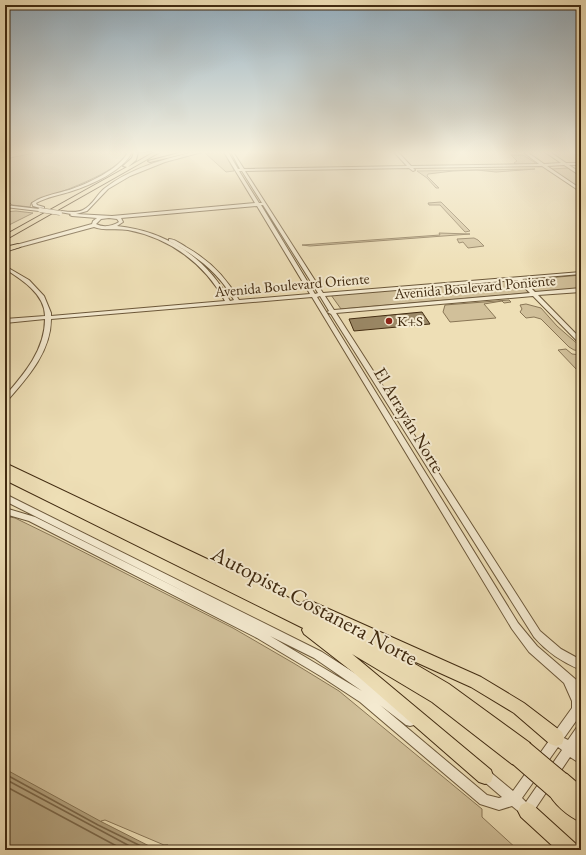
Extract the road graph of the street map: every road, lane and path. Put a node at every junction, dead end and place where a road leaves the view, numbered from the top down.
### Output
1 (66, 192) edge
2 (84, 192) edge
3 (86, 192) edge
4 (102, 192) edge
5 (251, 192) edge
6 (257, 192) edge
7 (264, 203) junction
8 (258, 204) junction
9 (5, 208) edge
10 (40, 210) junction
11 (62, 214) junction
12 (132, 216) junction
13 (113, 217) junction
14 (104, 218) junction
15 (121, 221) junction
16 (94, 224) junction
17 (110, 227) junction
18 (5, 235) edge
19 (5, 238) edge
20 (18, 246) joint
21 (5, 250) edge
22 (5, 267) edge
23 (581, 273) edge
24 (519, 279) junction
25 (581, 290) edge
26 (535, 294) junction
27 (314, 295) junction
28 (322, 295) junction
29 (237, 301) junction
30 (228, 302) junction
31 (328, 312) junction
32 (49, 318) junction
33 (5, 321) edge
34 (581, 342) edge
35 (5, 400) edge
36 (5, 467) edge
37 (5, 475) edge
38 (5, 497) edge
39 (5, 511) edge
40 (242, 581) junction
41 (282, 610) junction
42 (318, 655) junction
43 (311, 664) junction
44 (581, 665) edge
45 (567, 679) junction
46 (581, 691) edge
47 (579, 707) edge
48 (581, 731) edge
49 (556, 738) junction
50 (569, 748) junction
51 (521, 753) junction
52 (581, 758) edge
53 (485, 776) junction
54 (559, 785) junction
55 (581, 797) edge
56 (514, 799) junction
57 (527, 811) junction
58 (581, 813) edge
59 (570, 850) edge

1 - 10 street
2 - 18 highway
3 - 19 highway
4 - 11 street
5 - 8 street, El Arrayán Norte
6 - 7 street, El Arrayán Norte
7 - 8 street
7 - 28 street, El Arrayán Norte
8 - 12 street
8 - 27 street, El Arrayán Norte
9 - 10 street
10 - 11 street, bridge
11 - 14 street
11 - 16 street
12 - 13 street
12 - 15 street
13 - 14 street
13 - 15 street
14 - 16 street
15 - 17 street
15 - 29 street
16 - 17 street
16 - 20 street
17 - 30 street
20 - 21 highway
22 - 32 street
23 - 24 street, Avenida Boulevard Oriente
24 - 26 street
24 - 28 street, Avenida Boulevard Oriente
25 - 26 street, Avenida Boulevard Poniente
26 - 31 street, Avenida Boulevard Poniente
26 - 34 street
27 - 28 street, Avenida Boulevard Oriente
27 - 29 street, Avenida Boulevard Oriente
27 - 31 street, El Arrayán Norte
28 - 31 street, El Arrayán Norte
29 - 30 street, Avenida Boulevard Oriente
30 - 32 street, Avenida Boulevard Oriente
31 - 44 street, El Arrayán Norte
31 - 45 street, El Arrayán Norte
32 - 33 street, Avenida Boulevard Oriente
32 - 35 street
36 - 40 highway, Autopista Costanera Norte
37 - 41 highway, Autopista Costanera Norte
38 - 42 street
39 - 43 street
40 - 49 highway
40 - 51 highway, Autopista Costanera Norte
41 - 51 highway, Autopista Costanera Norte
41 - 53 highway
42 - 43 street
42 - 53 street
43 - 56 street
45 - 46 street, El Arrayán Norte
45 - 47 street
47 - 49 street
48 - 50 street
49 - 50 street
49 - 56 street
50 - 52 street
50 - 57 street
51 - 54 highway, Autopista Costanera Norte, bridge
53 - 56 street
54 - 55 highway, Autopista Costanera Norte
54 - 58 highway, Autopista Costanera Norte
56 - 57 street
57 - 59 highway

